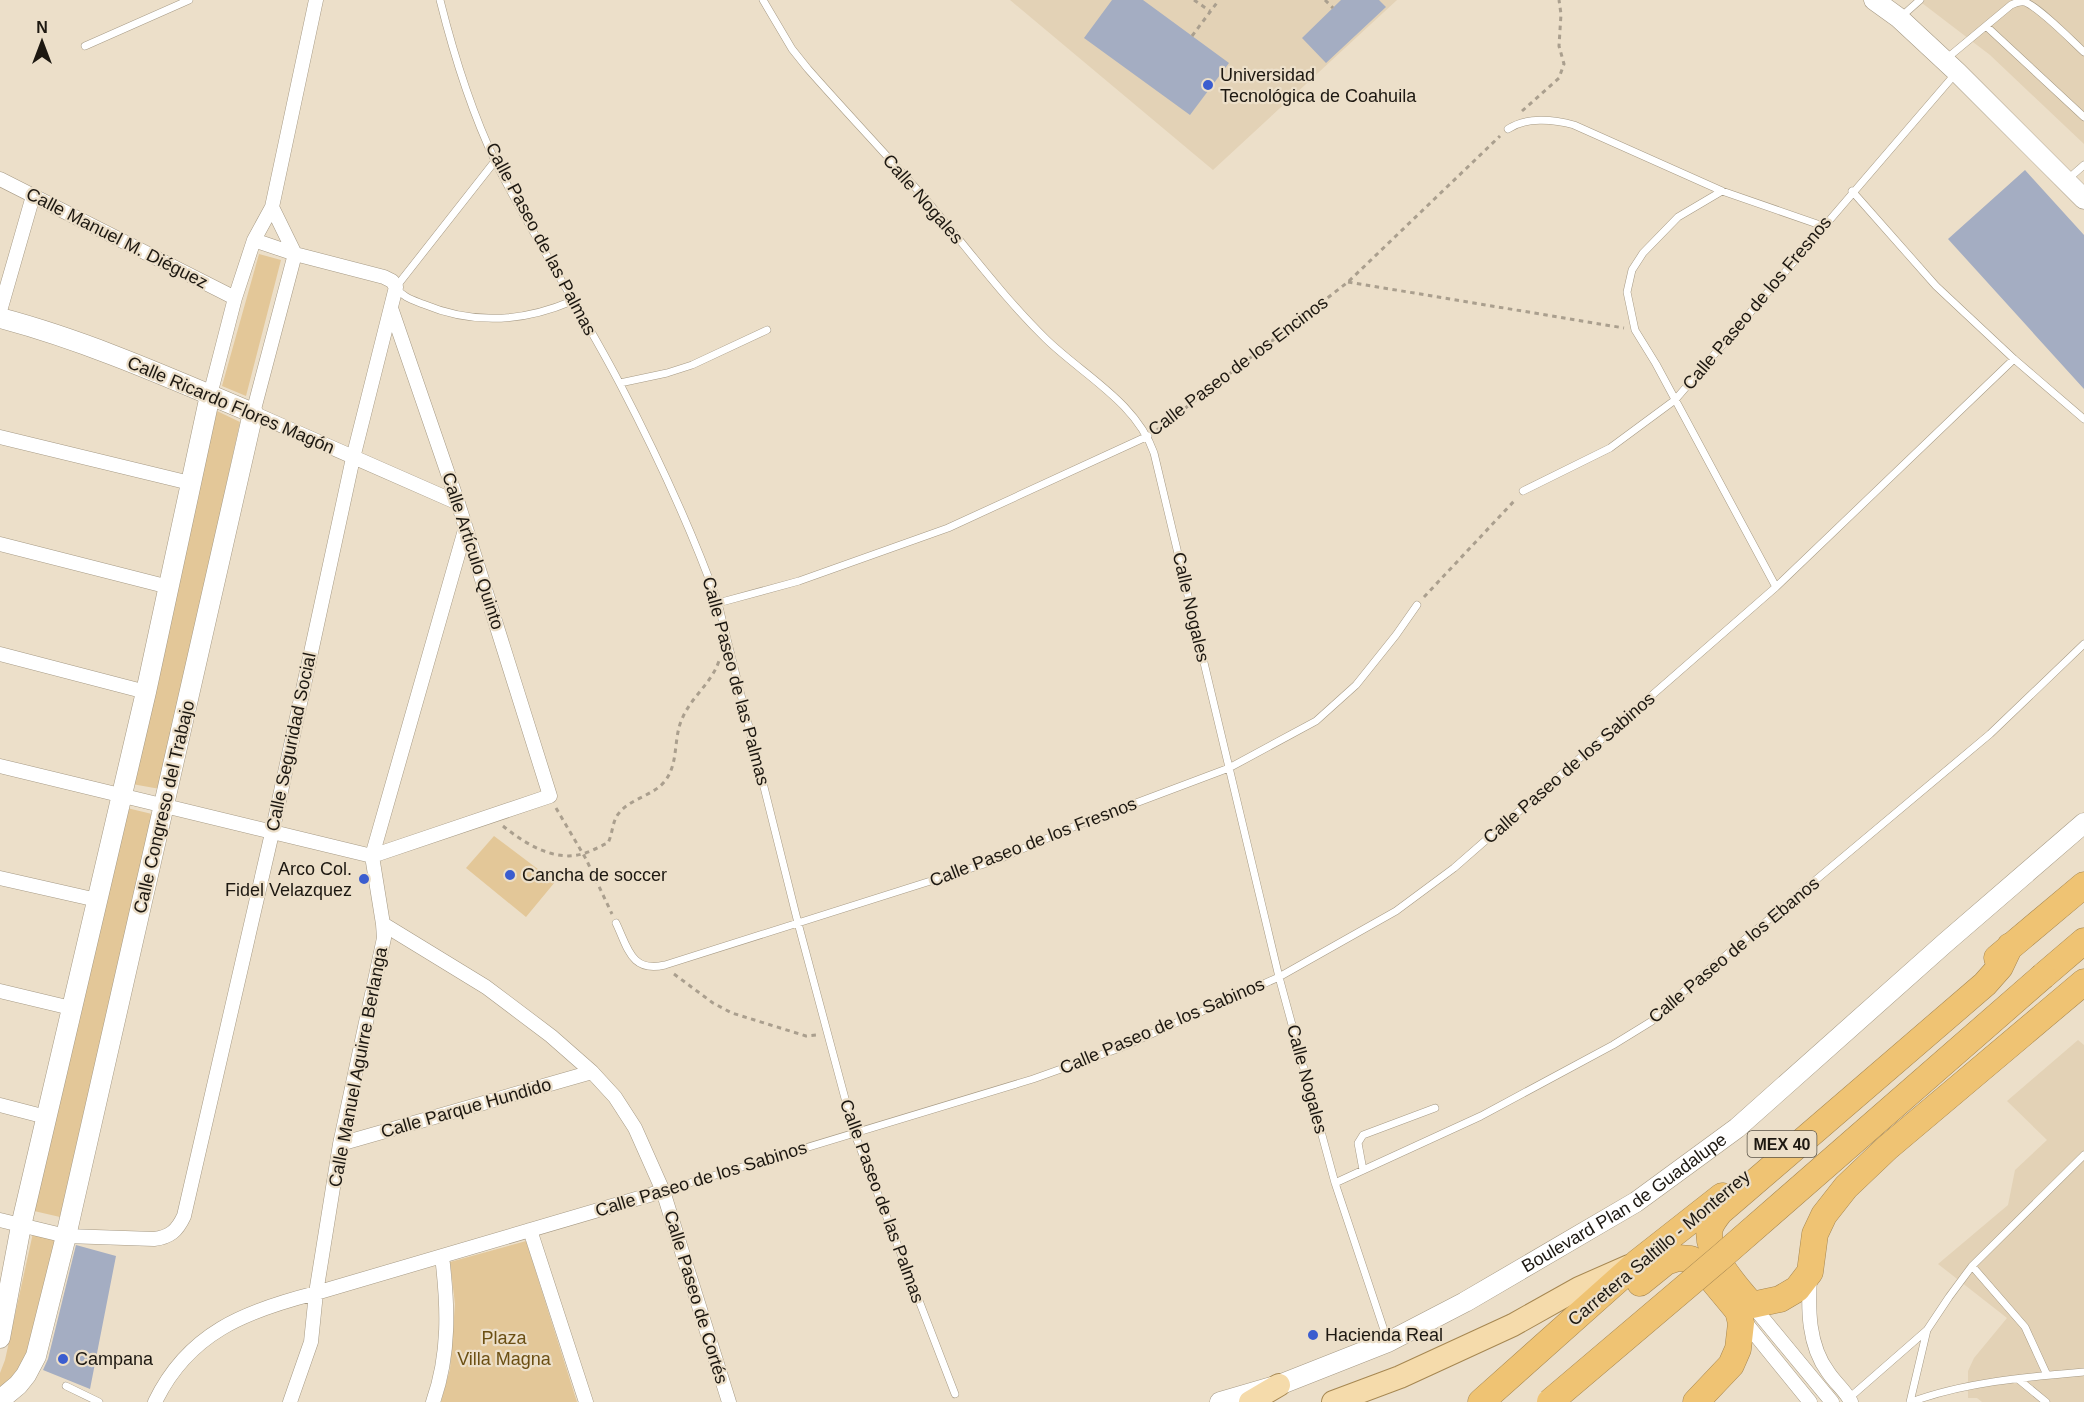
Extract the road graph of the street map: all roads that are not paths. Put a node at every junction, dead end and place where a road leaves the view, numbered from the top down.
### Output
1 (189, 0) edge
2 (316, 0) edge
3 (440, 0) edge
4 (763, 0) edge
5 (1874, 0) edge
6 (1920, 0) edge
7 (1899, 18) junction
8 (1986, 26) junction
9 (85, 46) dead end
10 (2084, 52) edge
11 (1951, 66) junction
12 (2084, 117) edge
13 (1508, 129) road end
14 (495, 161) junction
15 (2084, 165) edge
16 (0, 179) edge
17 (2067, 181) junction
18 (1722, 191) junction
19 (1852, 191) junction
20 (33, 196) junction
21 (2084, 199) edge
22 (272, 207) junction
23 (1823, 226) junction
24 (254, 240) junction
25 (295, 254) junction
26 (396, 287) junction
27 (235, 298) junction
28 (572, 301) junction
29 (391, 308) junction
30 (0, 311) edge
31 (0, 318) edge
32 (767, 330) dead end
33 (2014, 359) junction
34 (620, 382) junction
35 (210, 395) junction
36 (1675, 400) junction
37 (253, 414) junction
38 (2084, 419) edge
39 (1148, 436) junction
40 (0, 437) edge
41 (353, 458) junction
42 (190, 483) junction
43 (1522, 491) road end
44 (458, 503) junction
45 (465, 530) junction
46 (0, 544) edge
47 (169, 587) junction
48 (1776, 587) junction
49 (718, 603) junction
50 (1417, 605) road end
51 (2084, 644) edge
52 (0, 654) edge
53 (146, 692) junction
54 (0, 766) edge
55 (1229, 768) junction
56 (121, 795) junction
57 (165, 806) junction
58 (2084, 823) edge
59 (272, 832) junction
60 (372, 856) junction
61 (0, 878) edge
62 (2084, 885) edge
63 (97, 900) junction
64 (616, 923) road end
65 (798, 923) junction
66 (383, 924) junction
67 (2084, 941) edge
68 (2010, 946) junction
69 (1279, 976) junction
70 (2084, 982) edge
71 (0, 992) edge
72 (71, 1008) junction
73 (592, 1072) junction
74 (0, 1105) edge
75 (1435, 1108) dead end
76 (46, 1117) junction
77 (854, 1132) junction
78 (340, 1144) junction
79 (2084, 1155) edge
80 (1363, 1170) junction
81 (1335, 1184) junction
82 (663, 1191) junction
83 (0, 1220) edge
84 (21, 1226) junction
85 (530, 1230) junction
86 (66, 1236) junction
87 (442, 1256) junction
88 (1638, 1262) junction
89 (1972, 1266) junction
90 (1810, 1272) junction
91 (316, 1293) junction
92 (1746, 1311) junction
93 (1927, 1330) junction
94 (1, 1332) edge
95 (1388, 1342) junction
96 (2084, 1372) edge
97 (2047, 1376) junction
98 (2018, 1379) junction
99 (1279, 1384) junction
100 (66, 1386) dead end
101 (955, 1394) dead end
102 (0, 1400) edge
103 (1482, 1401) edge
104 (1851, 1401) edge
105 (99, 1402) edge
106 (155, 1402) edge
107 (290, 1402) edge
108 (433, 1402) edge
109 (586, 1402) edge
110 (729, 1402) edge
111 (1220, 1402) edge
112 (1250, 1402) edge
113 (1333, 1402) edge
114 (1550, 1402) edge
115 (1696, 1402) edge
116 (1810, 1402) edge
117 (1832, 1402) edge
118 (1910, 1402) edge
119 (2046, 1402) edge

1 - 9 lane
2 - 22 street
3 - 14 lane, Calle Paseo de las Palmas
4 - 39 lane, Calle Nogales
5 - 7 street
6 - 7 lane
7 - 11 street
8 - 10 lane, Calle Paseo de los Fresnos
8 - 11 lane, Calle Paseo de los Fresnos
8 - 12 lane
11 - 17 street
11 - 19 lane, Calle Paseo de los Fresnos
13 - 18 lane
14 - 26 lane
14 - 28 lane, Calle Paseo de las Palmas
15 - 17 lane
16 - 20 street, Calle Manuel M. Diéguez
17 - 21 street
18 - 23 lane
18 - 36 lane
19 - 23 lane, Calle Paseo de los Fresnos
19 - 33 lane
20 - 27 street, Calle Manuel M. Diéguez
20 - 30 street
22 - 24 street
22 - 25 street
23 - 36 lane, Calle Paseo de los Fresnos
24 - 25 street
24 - 27 street
25 - 26 street
25 - 37 street, Calle Congreso del Trabajo
26 - 28 lane
26 - 29 street, Calle Seguridad Social
27 - 35 street
28 - 34 lane, Calle Paseo de las Palmas
29 - 41 street, Calle Seguridad Social
29 - 44 street, Calle Artículo Quinto
31 - 35 street, Calle Ricardo Flores Magón
32 - 34 lane
33 - 38 lane
33 - 48 lane, Calle Paseo de los Sabinos
34 - 49 lane, Calle Paseo de las Palmas
35 - 37 street, Calle Ricardo Flores Magón
35 - 42 street
36 - 43 lane, Calle Paseo de los Fresnos
36 - 48 lane
37 - 41 street, Calle Ricardo Flores Magón
37 - 57 street, Calle Congreso del Trabajo
39 - 49 lane, Calle Paseo de los Encinos
39 - 55 lane, Calle Nogales
40 - 42 street
41 - 44 street, Calle Ricardo Flores Magón
41 - 59 street, Calle Seguridad Social
42 - 47 street
44 - 45 street, Calle Artículo Quinto
45 - 60 street, Calle Manuel Aguirre Berlanga
45 - 60 street, Calle Artículo Quinto
46 - 47 street
47 - 53 street
48 - 69 lane, Calle Paseo de los Sabinos
49 - 65 lane, Calle Paseo de las Palmas
50 - 55 lane, Calle Paseo de los Fresnos
51 - 80 lane, Calle Paseo de los Ebanos
52 - 53 street
53 - 56 street
54 - 56 street
55 - 65 lane, Calle Paseo de los Fresnos
55 - 69 lane, Calle Nogales
56 - 57 street
56 - 63 street
57 - 59 street
57 - 86 street, Calle Congreso del Trabajo
58 - 95 street, Boulevard Plan de Guadalupe
59 - 60 street
59 - 86 street, Calle Seguridad Social
60 - 66 street, Calle Manuel Aguirre Berlanga
61 - 63 street
62 - 68 highway, Carretera Saltillo - Monterrey / MEX 40
63 - 72 street
64 - 65 lane, Calle Paseo de los Fresnos
65 - 77 lane, Calle Paseo de las Palmas
66 - 73 street, Calle Paseo de Cortés
66 - 78 street, Calle Manuel Aguirre Berlanga
67 - 114 highway, MEX 40, bridge
68 - 88 highway, Carretera Saltillo - Monterrey / MEX 40
68 - 92 highway
69 - 77 lane, Calle Paseo de los Sabinos
69 - 81 lane, Calle Nogales
70 - 90 highway
71 - 72 street
72 - 76 street
73 - 78 street, Calle Parque Hundido
73 - 82 street, Calle Paseo de Cortés
74 - 76 street
75 - 80 lane
76 - 84 street
77 - 82 lane, Calle Paseo de los Sabinos
77 - 101 lane, Calle Paseo de las Palmas
78 - 91 street, Calle Manuel Aguirre Berlanga
79 - 89 lane
80 - 81 lane, Calle Paseo de los Ebanos
81 - 95 lane, Calle Nogales
82 - 85 street, Calle Paseo de los Sabinos
82 - 110 street, Calle Paseo de Cortés
83 - 84 street, Calle Seguridad Social
84 - 86 street, Calle Seguridad Social
84 - 94 street
85 - 87 street, Calle Paseo de los Sabinos
85 - 109 street
86 - 102 street, Calle Congreso del Trabajo
87 - 91 street, Calle Paseo de los Sabinos
87 - 108 street
88 - 103 highway, Carretera Saltillo - Monterrey / MEX 40
88 - 113 main road
89 - 93 lane
89 - 97 lane
90 - 92 highway
90 - 104 street
91 - 106 street, Calle Paseo de los Sabinos
91 - 107 street, Calle Manuel Aguirre Berlanga
92 - 103 highway
92 - 115 highway
92 - 116 street
92 - 117 street
93 - 104 lane
93 - 118 lane
95 - 99 street, Boulevard Plan de Guadalupe
96 - 97 lane
97 - 98 lane
98 - 118 lane
98 - 119 lane
99 - 111 street, Boulevard Plan de Guadalupe
99 - 112 main road
100 - 105 lane

